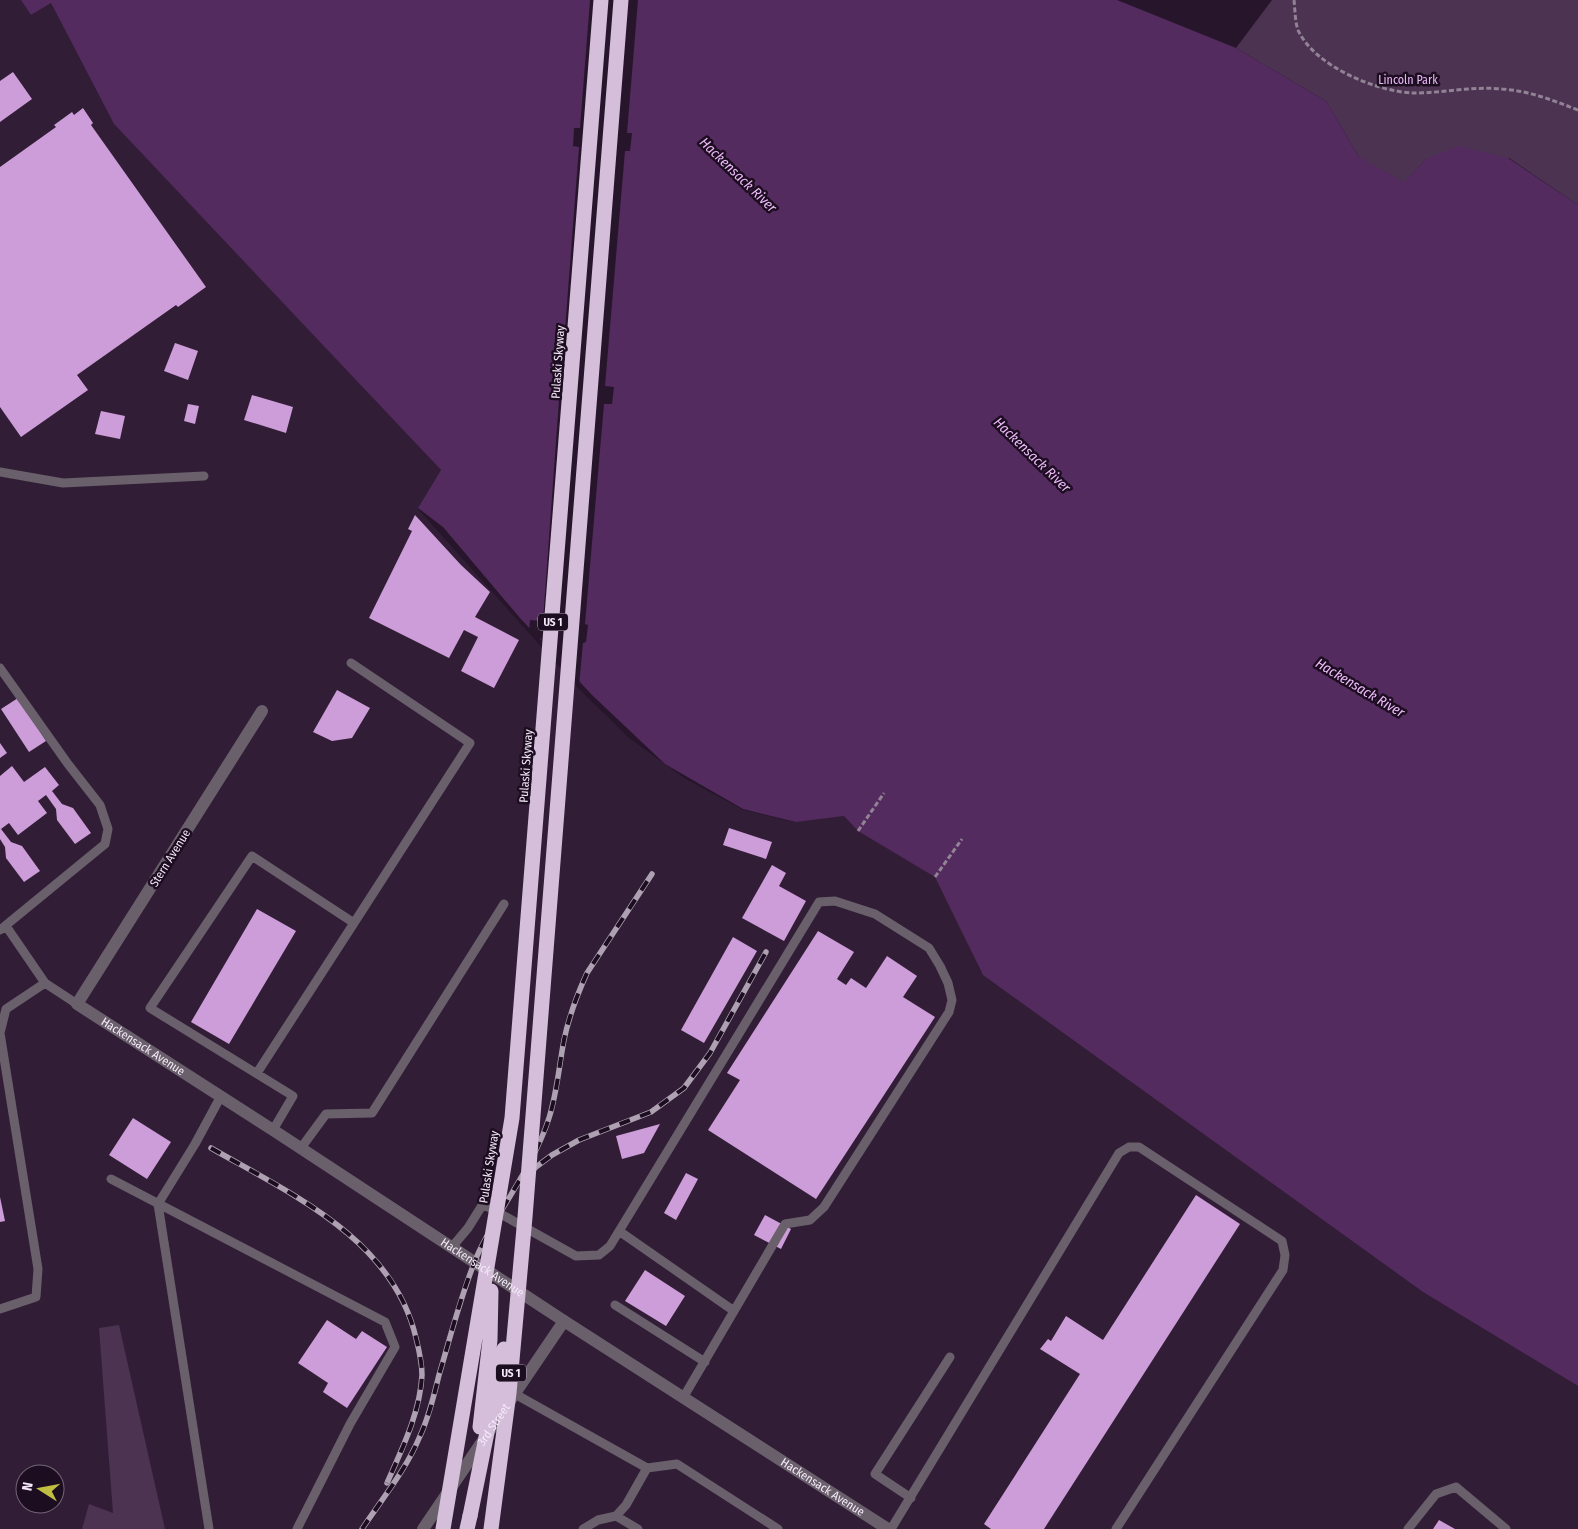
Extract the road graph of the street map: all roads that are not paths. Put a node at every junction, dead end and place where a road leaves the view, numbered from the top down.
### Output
1 (601, 0) edge
2 (621, 0) edge
3 (0, 472) edge
4 (204, 476) dead end
5 (351, 663) dead end
6 (0, 668) edge
7 (262, 711) dead end
8 (504, 904) dead end
9 (354, 922) junction
10 (3, 928) edge
11 (45, 983) junction
12 (78, 1004) junction
13 (256, 1073) junction
14 (221, 1096) junction
15 (273, 1130) junction
16 (301, 1148) junction
17 (111, 1179) dead end
18 (158, 1204) junction
19 (525, 1217) junction
20 (619, 1231) junction
21 (492, 1242) junction
22 (452, 1247) junction
23 (615, 1305) dead end
24 (0, 1309) edge
25 (734, 1311) junction
26 (564, 1321) junction
27 (950, 1357) dead end
28 (704, 1362) junction
29 (515, 1394) junction
30 (683, 1398) junction
31 (648, 1468) junction
32 (911, 1498) junction
33 (616, 1516) junction
34 (468, 1522) edge
35 (209, 1529) edge
36 (297, 1529) edge
37 (423, 1529) edge
38 (443, 1529) edge
39 (491, 1529) edge
40 (583, 1529) edge
41 (638, 1529) edge
42 (778, 1529) edge
43 (890, 1529) edge
44 (1116, 1529) edge
45 (1408, 1529) edge
46 (1506, 1529) edge

1 - 21 highway, Pulaski Skyway / US 1, bridge
2 - 19 highway, US 1, bridge
3 - 4 lane
5 - 9 lane
6 - 10 lane
7 - 12 street, Stern Avenue
8 - 16 lane
9 - 13 lane
9 - 13 lane
10 - 11 lane
11 - 12 lane
11 - 24 lane
12 - 14 street, Hackensack Avenue
13 - 15 lane
14 - 15 street, Hackensack Avenue
14 - 18 lane
15 - 16 street, Hackensack Avenue
16 - 22 street, Hackensack Avenue
17 - 18 lane
18 - 35 lane
18 - 36 lane
19 - 34 highway, bridge
19 - 39 highway, US 1, bridge
20 - 22 lane
20 - 25 lane
20 - 25 lane
21 - 34 highway, bridge
21 - 38 highway, Pulaski Skyway / US 1, bridge
22 - 26 street, Hackensack Avenue
23 - 28 lane
25 - 28 lane
26 - 29 street, 3rd Street
26 - 30 street, Hackensack Avenue
27 - 32 lane
28 - 30 lane
29 - 31 lane
29 - 37 street, 3rd Street
30 - 43 street, Hackensack Avenue
31 - 33 lane
31 - 42 lane
32 - 43 lane
32 - 44 lane
33 - 40 lane
33 - 41 lane
45 - 46 lane

